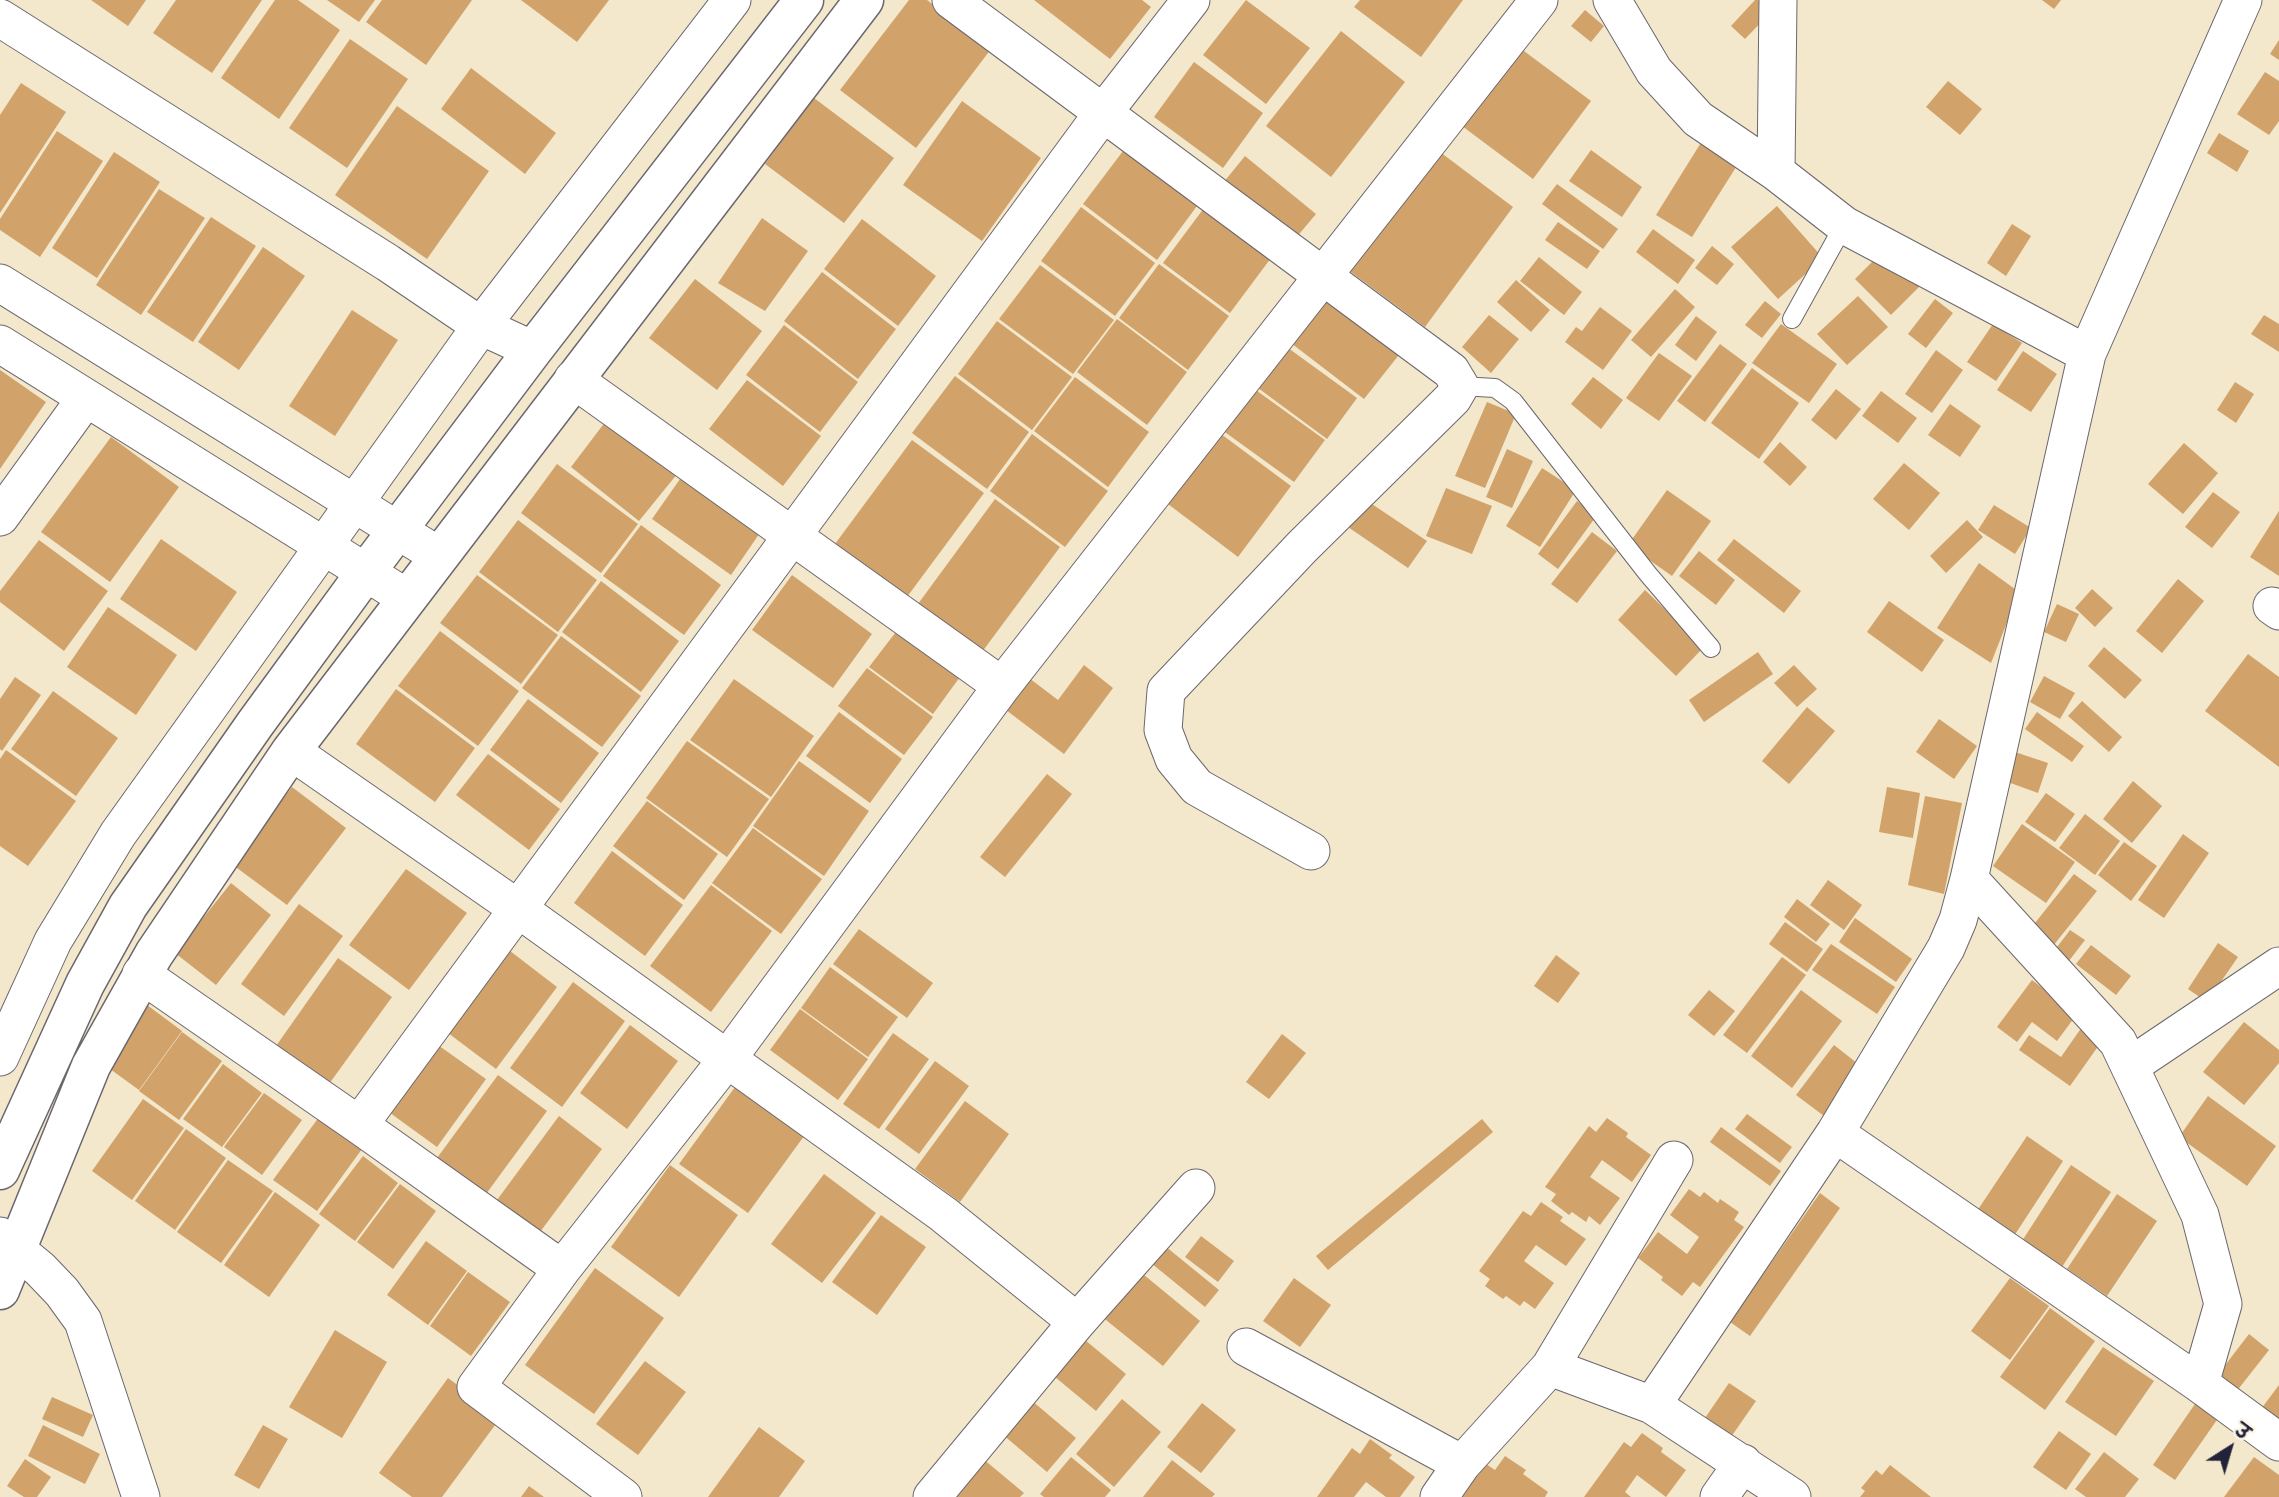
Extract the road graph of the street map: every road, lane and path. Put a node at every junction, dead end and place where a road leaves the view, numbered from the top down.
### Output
1 (732, 0) edge
2 (804, 0) edge
3 (864, 0) edge
4 (951, 0) edge
5 (1191, 0) edge
6 (1539, 0) edge
7 (1612, 0) edge
8 (1778, 0) edge
9 (2243, 0) edge
10 (0, 18) edge
11 (1102, 113) junction
12 (1776, 172) junction
13 (1844, 225) junction
14 (1322, 276) junction
15 (0, 282) edge
16 (1792, 319) dead end
17 (481, 326) junction
18 (0, 344) edge
19 (533, 350) junction
20 (2087, 354) junction
21 (573, 379) junction
22 (1460, 386) junction
23 (86, 398) junction
24 (354, 502) junction
25 (0, 517) edge
26 (397, 530) junction
27 (794, 536) junction
28 (323, 545) junction
29 (439, 556) junction
30 (366, 572) junction
31 (407, 598) junction
32 (1711, 648) dead end
33 (1002, 685) junction
34 (291, 751) junction
35 (1311, 851) dead end
36 (1969, 879) junction
37 (517, 908) junction
38 (2279, 966) edge
39 (141, 974) junction
40 (0, 1057) edge
41 (728, 1058) junction
42 (2130, 1066) junction
43 (359, 1125) junction
44 (1835, 1133) junction
45 (1674, 1160) dead end
46 (0, 1170) edge
47 (1196, 1188) dead end
48 (8, 1242) edge
49 (562, 1269) junction
50 (0, 1290) edge
51 (1077, 1322) junction
52 (1246, 1347) dead end
53 (1550, 1367) junction
54 (2200, 1384) junction
55 (1652, 1405) junction
56 (2279, 1442) edge
57 (1743, 1463) junction
58 (1462, 1464) junction
59 (141, 1497) edge
60 (623, 1497) edge
61 (932, 1497) edge
62 (1439, 1497) edge
63 (1719, 1497) edge
64 (1793, 1497) edge

1 - 17 street
2 - 19 street
3 - 21 street
4 - 11 street
5 - 11 street
6 - 14 street
7 - 12 street
8 - 12 street
9 - 20 street
10 - 17 street
11 - 14 street
11 - 27 street
12 - 13 street
13 - 16 lane
13 - 20 street
14 - 22 street
14 - 33 street
15 - 24 street
17 - 19 street
17 - 24 street
18 - 23 street
19 - 26 street
20 - 36 street
21 - 27 street
21 - 29 street
22 - 32 lane
22 - 35 street
23 - 25 street
23 - 28 street
24 - 26 street
24 - 28 street
26 - 29 street
26 - 30 street
27 - 33 street
27 - 37 street
28 - 30 street
28 - 40 street
29 - 31 street
30 - 31 street
30 - 46 street
31 - 34 street
33 - 41 street
34 - 37 street
34 - 39 street
36 - 42 street
36 - 44 street
37 - 41 street
37 - 43 street
38 - 42 street
39 - 43 street
39 - 48 street
41 - 49 street
41 - 51 street
42 - 54 street
43 - 49 street
44 - 54 street
44 - 55 street
45 - 53 street
47 - 51 street
48 - 50 street
48 - 59 street
49 - 60 street
51 - 61 street
52 - 58 street
53 - 55 street
53 - 58 street
54 - 56 street
55 - 57 street
57 - 63 street
57 - 64 street
58 - 62 street

